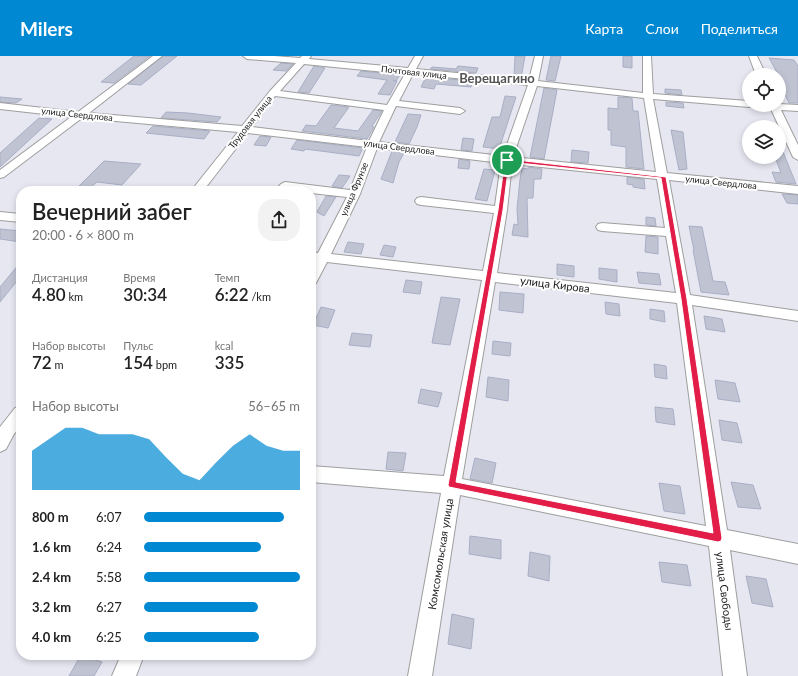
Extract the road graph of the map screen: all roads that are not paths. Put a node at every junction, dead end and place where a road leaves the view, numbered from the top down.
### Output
1 (158, 56) edge
2 (247, 56) edge
3 (419, 56) edge
4 (539, 56) edge
5 (647, 56) edge
6 (753, 56) edge
7 (304, 59) edge
8 (759, 68) edge
9 (410, 71) junction
10 (533, 83) junction
11 (273, 93) junction
12 (648, 96) junction
13 (742, 103) edge
14 (0, 106) edge
15 (392, 106) junction
16 (786, 107) edge
17 (798, 108) edge
18 (460, 111) dead end
19 (778, 112) edge
20 (79, 115) junction
21 (244, 129) junction
22 (373, 144) junction
23 (798, 157) edge
24 (507, 160) junction
25 (0, 175) edge
26 (663, 177) junction
27 (201, 186) edge
28 (316, 190) edge
29 (798, 190) edge
30 (354, 194) junction
31 (421, 201) dead end
32 (500, 210) junction
33 (0, 216) edge
34 (16, 218) edge
35 (602, 227) dead end
36 (673, 233) junction
37 (317, 257) edge
38 (488, 276) junction
39 (684, 299) junction
40 (798, 316) edge
41 (16, 420) edge
42 (7, 433) edge
43 (316, 474) edge
44 (452, 485) junction
45 (718, 538) junction
46 (798, 554) edge
47 (131, 660) edge
48 (124, 676) edge
49 (420, 676) edge
50 (735, 676) edge

1 - 20 street
2 - 7 street, Почтовая улица
3 - 9 street, улица Фрунзе
4 - 10 street, Комсомольская улица
5 - 12 street, улица Свободы
6 - 8 street
7 - 9 street, Почтовая улица
7 - 11 street, Трудовая улица
9 - 10 street, Почтовая улица
9 - 15 street, улица Фрунзе
10 - 12 street, Почтовая улица
10 - 24 street, Комсомольская улица
11 - 15 street
11 - 21 street, Трудовая улица
12 - 13 street, Почтовая улица
12 - 26 street, улица Свободы
14 - 20 street, улица Свердлова
15 - 18 street
15 - 22 street, улица Фрунзе
16 - 17 street
19 - 23 street
20 - 21 street, улица Свердлова
20 - 25 street
21 - 22 street, улица Свердлова
21 - 27 street, Трудовая улица
22 - 24 street, улица Свердлова
22 - 30 street, улица Фрунзе
24 - 26 street, улица Свердлова
24 - 32 street, Комсомольская улица
26 - 29 street, улица Свердлова
26 - 36 street, улица Свободы
28 - 30 street
30 - 37 street, улица Фрунзе
31 - 32 street
32 - 38 street, Комсомольская улица
33 - 34 street
35 - 36 street
36 - 39 street, улица Свободы
37 - 38 street, улица Кирова
38 - 39 street, улица Кирова
38 - 44 street, Комсомольская улица
39 - 40 street, улица Кирова
39 - 45 street, улица Свободы
41 - 42 street
43 - 44 street
44 - 45 street
44 - 49 street, Комсомольская улица
45 - 46 street
45 - 50 street, улица Свободы
47 - 48 street

